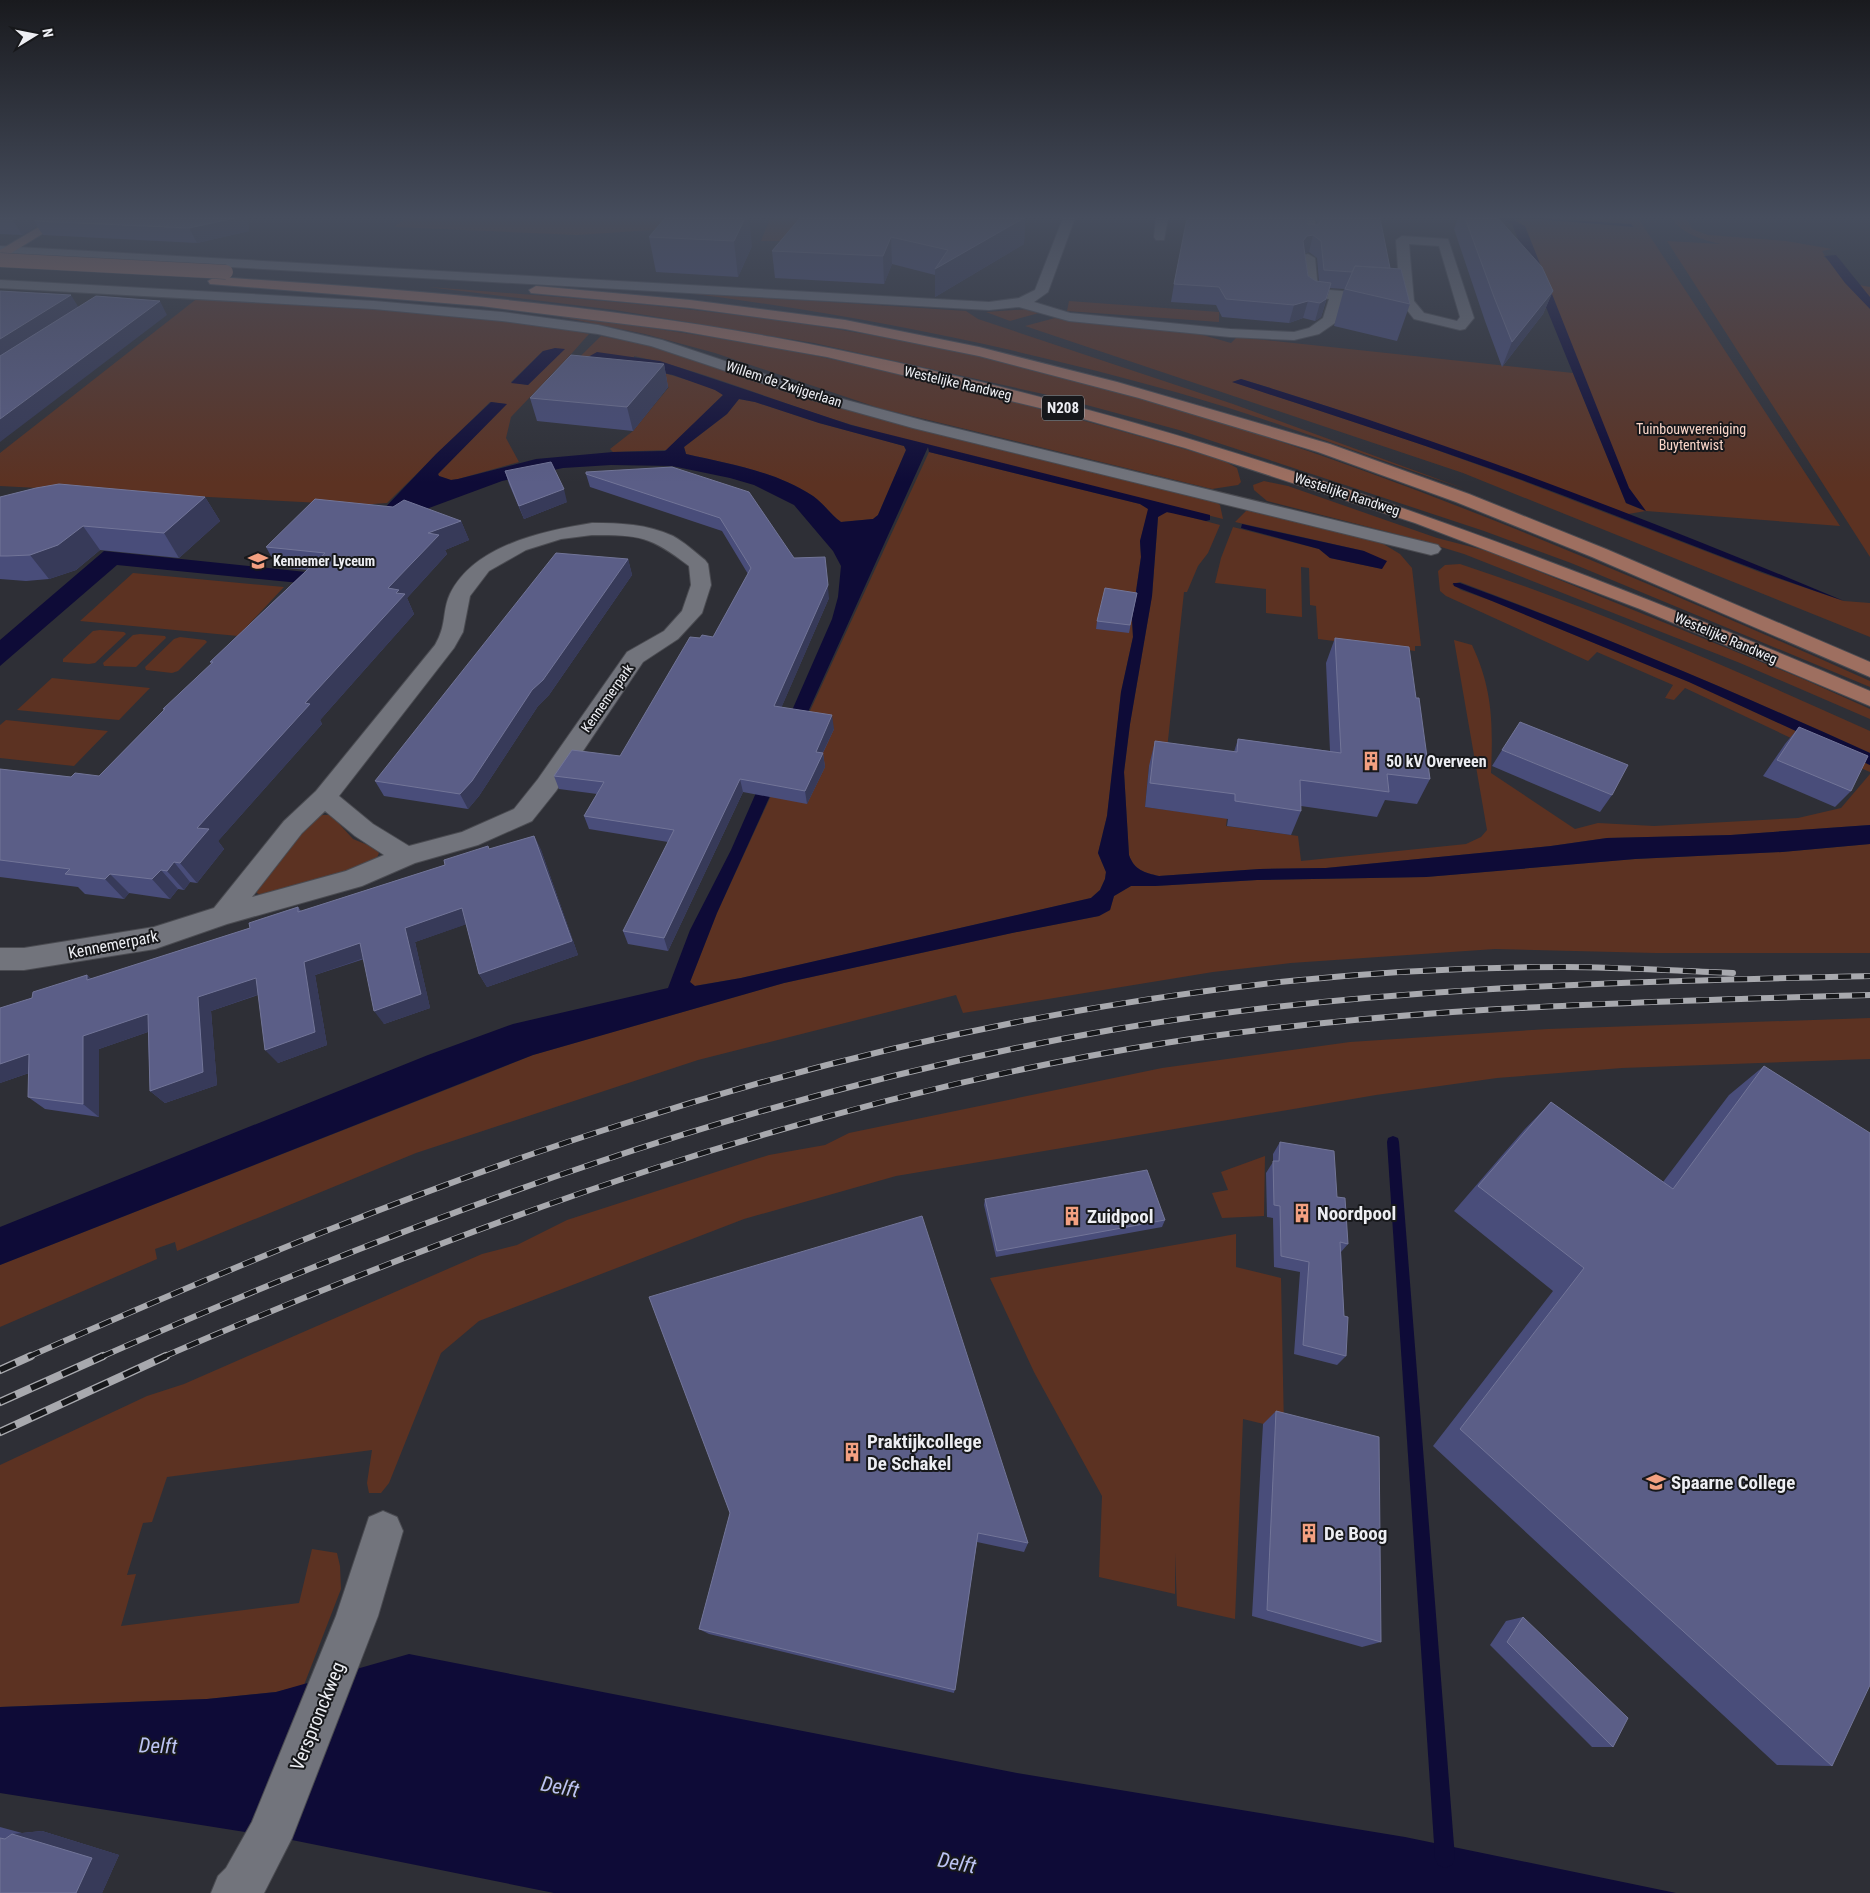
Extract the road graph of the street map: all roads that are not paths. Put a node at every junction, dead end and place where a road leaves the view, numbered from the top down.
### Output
1 (380, 306) edge
2 (528, 306) edge
3 (710, 306) edge
4 (1033, 306) edge
5 (1334, 306) edge
6 (1411, 306) edge
7 (1463, 306) edge
8 (1431, 549) dead end
9 (1870, 670) edge
10 (1870, 699) edge
11 (325, 797) junction
12 (407, 856) junction
13 (223, 914) junction
14 (0, 958) edge
15 (383, 1531) dead end
16 (235, 1893) edge

1 - 8 street, Willem de Zwijgerlaan
2 - 10 main road, Westelijke Randweg / N208
3 - 9 main road, Westelijke Randweg / N208
4 - 5 street
6 - 7 street
11 - 12 street
11 - 12 street, Kennemerpark
11 - 13 street, Kennemerpark
12 - 13 street, Kennemerpark
13 - 14 street, Kennemerpark
15 - 16 street, Verspronckweg

